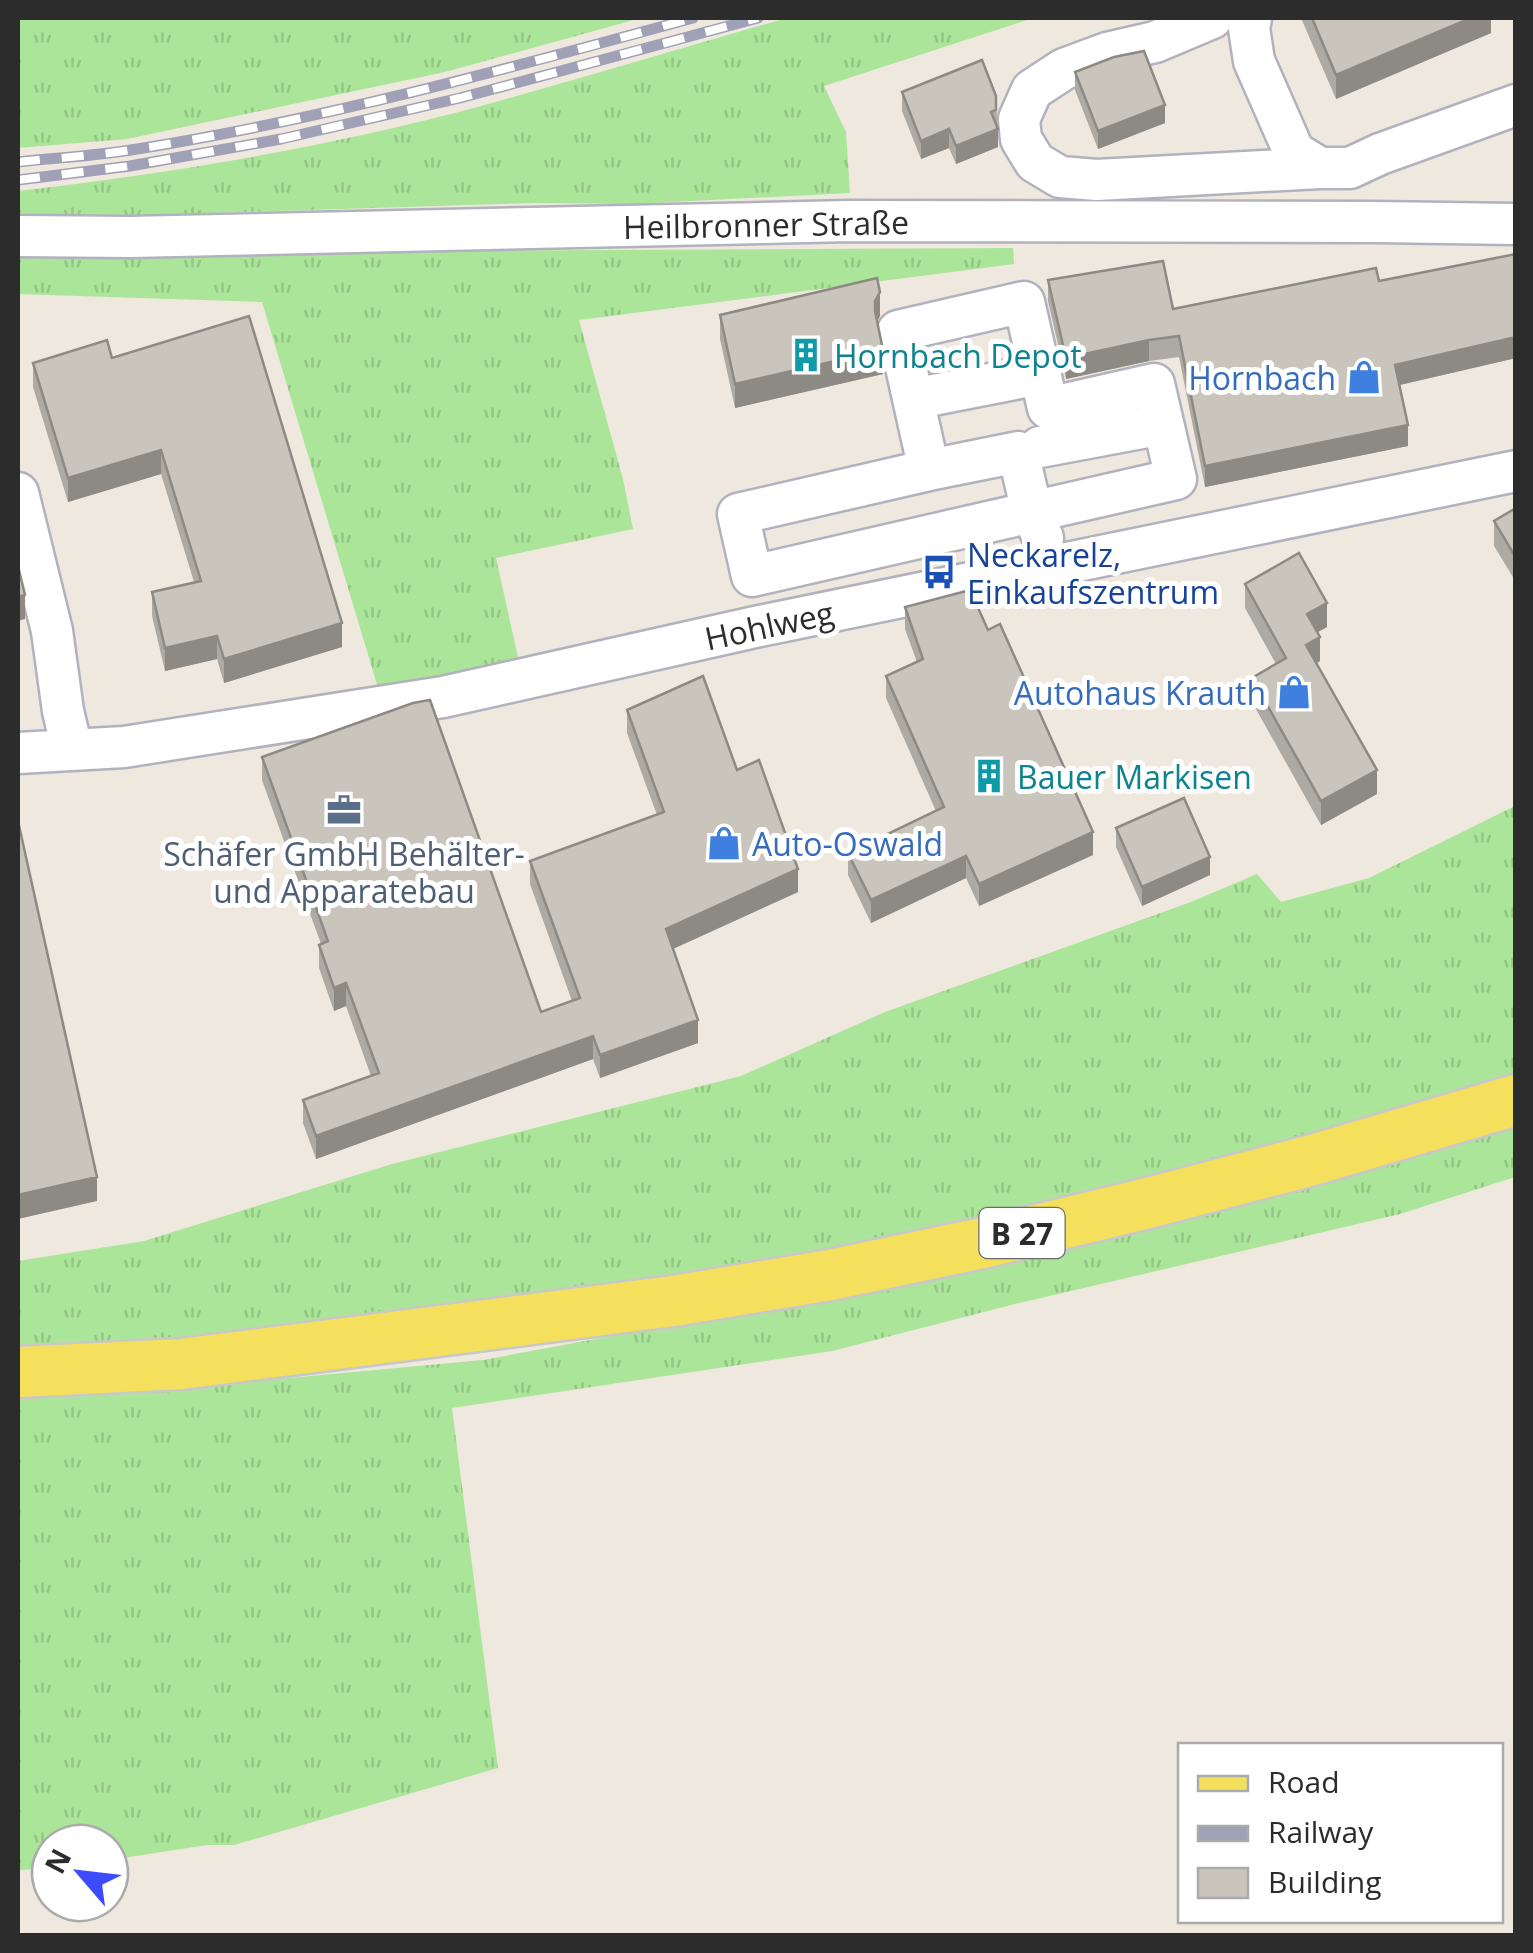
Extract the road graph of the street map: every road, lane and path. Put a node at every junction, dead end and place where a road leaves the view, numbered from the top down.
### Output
1 (1212, 18) edge
2 (1251, 18) edge
3 (1516, 105) edge
4 (1320, 168) junction
5 (1516, 224) edge
6 (18, 236) edge
7 (913, 399) junction
8 (1037, 420) junction
9 (929, 470) junction
10 (1516, 470) edge
11 (18, 493) edge
12 (1032, 512) junction
13 (1051, 565) junction
14 (752, 576) junction
15 (755, 627) junction
16 (72, 749) junction
17 (18, 753) edge
18 (1516, 1100) edge
19 (18, 1372) edge

1 - 4 street
2 - 4 street
3 - 4 street
5 - 6 street, Heilbronner Straße
7 - 8 street
7 - 8 street
7 - 9 street
8 - 9 street
8 - 12 street
8 - 12 street
9 - 14 street
10 - 13 street, Hohlweg
11 - 16 street
12 - 13 street
12 - 14 street
13 - 15 street, Hohlweg
14 - 15 street
15 - 16 street, Hohlweg
16 - 17 street, Hohlweg
18 - 19 main road, B 27

